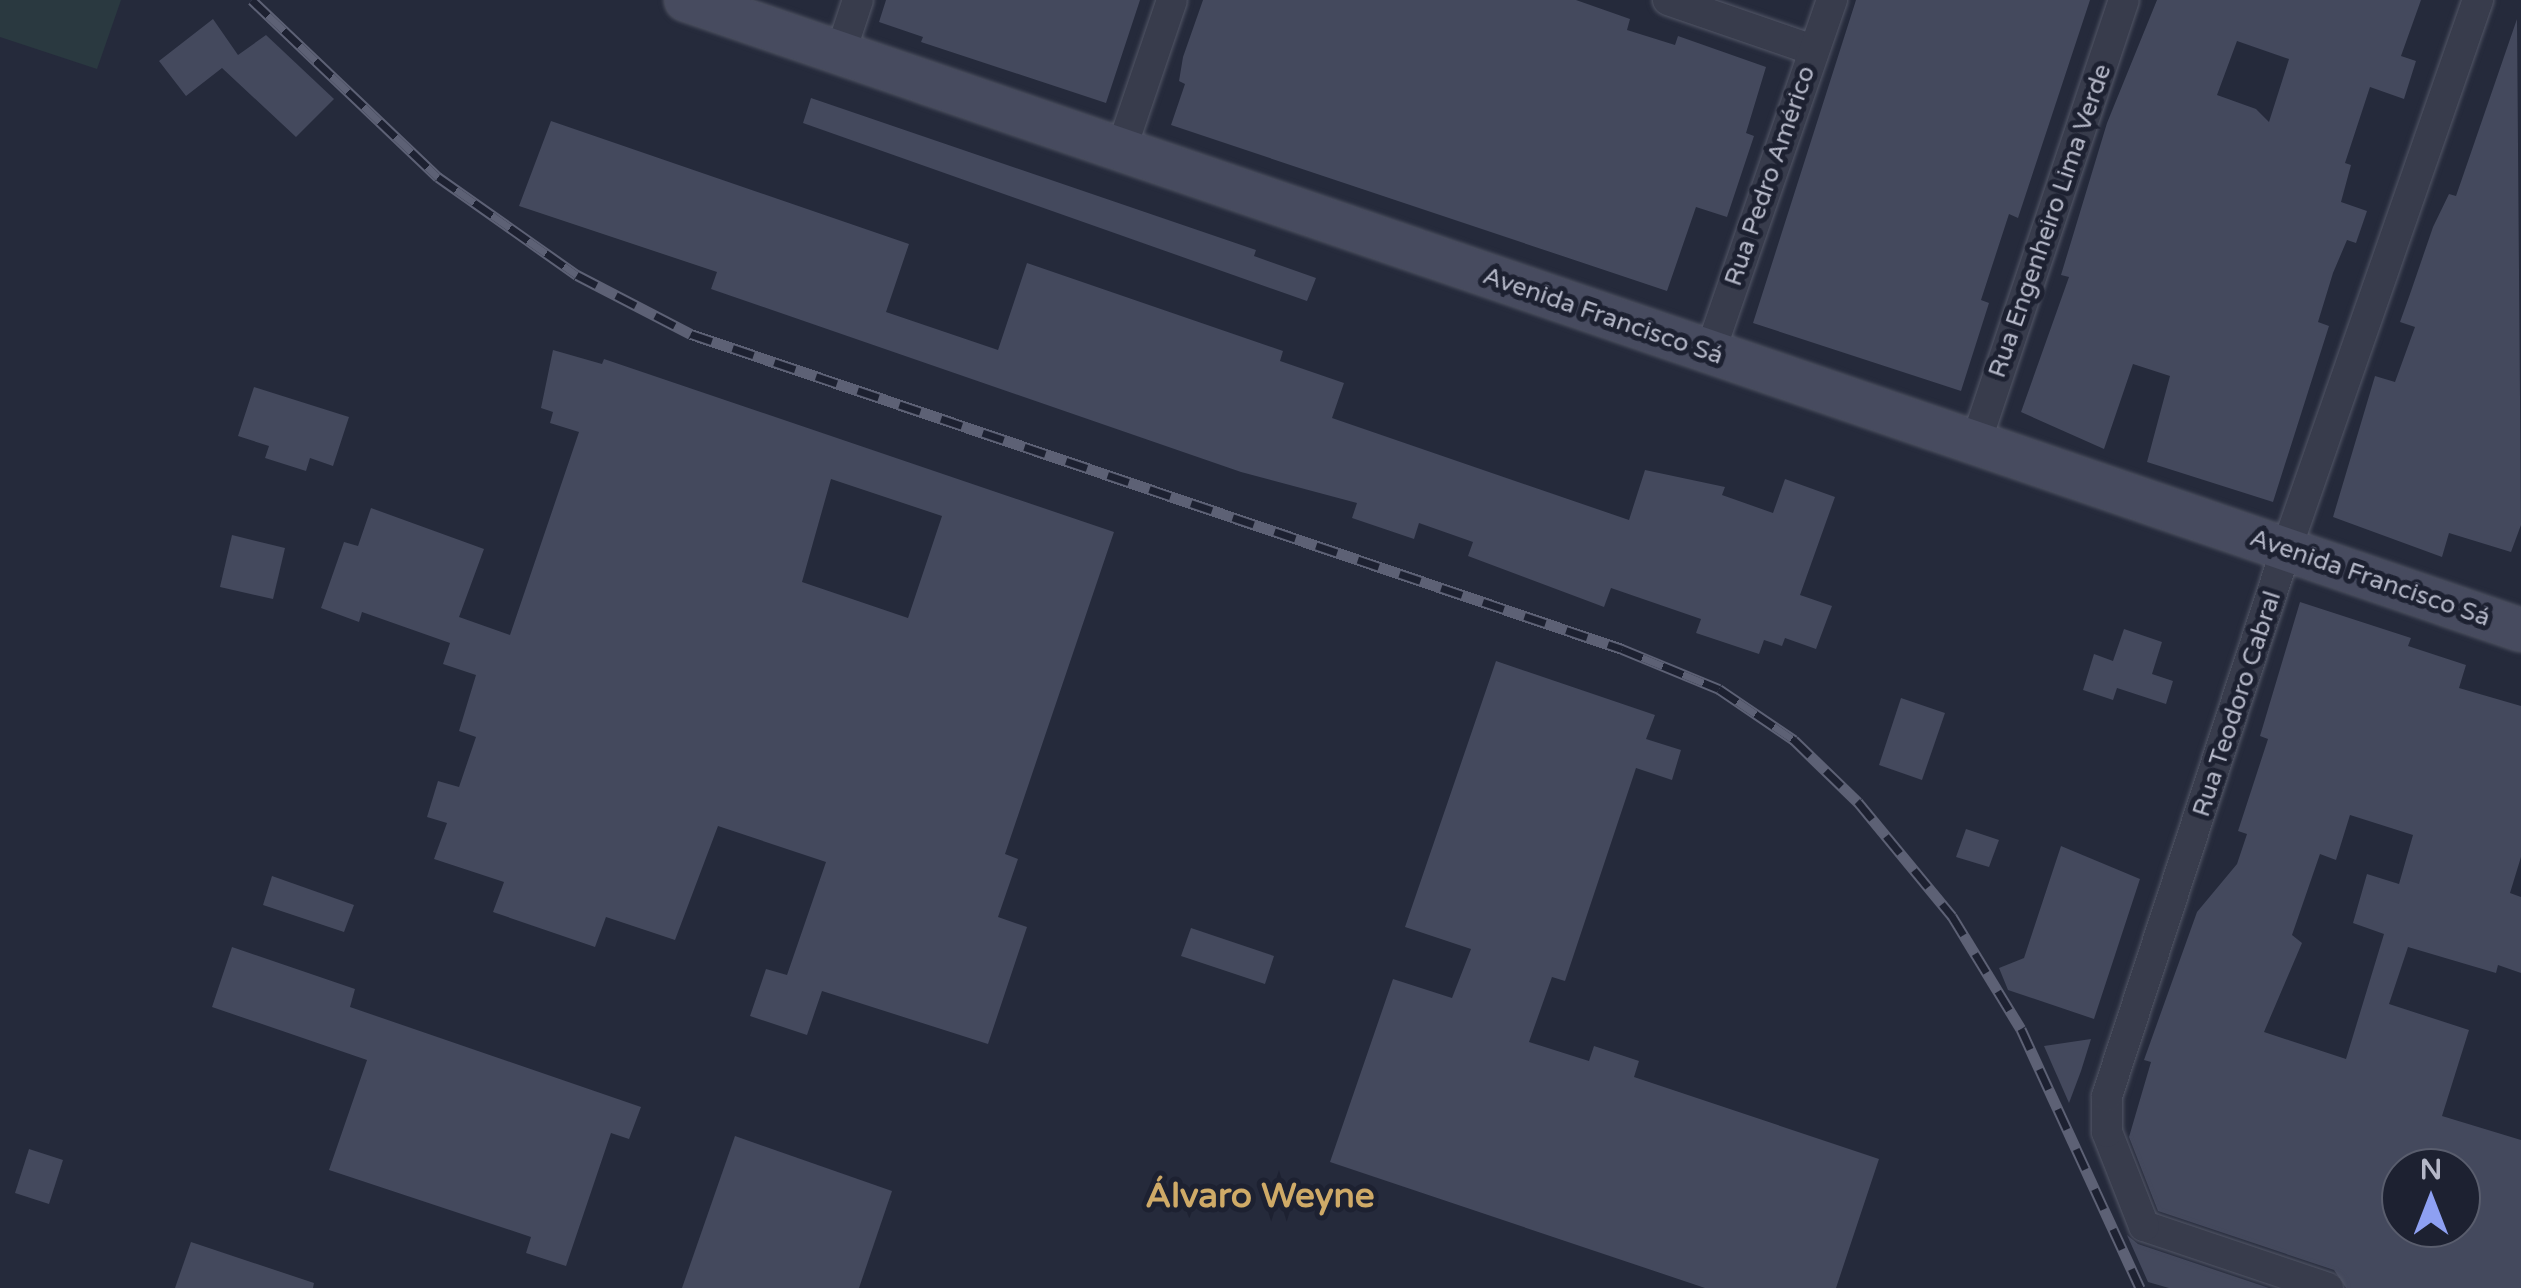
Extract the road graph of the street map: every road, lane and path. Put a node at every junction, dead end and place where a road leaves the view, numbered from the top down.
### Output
1 (686, 0) edge
2 (858, 0) edge
3 (1172, 0) edge
4 (1668, 0) edge
5 (1832, 0) edge
6 (2124, 0) edge
7 (2478, 0) edge
8 (1813, 50) junction
9 (841, 51) junction
10 (1121, 150) junction
11 (1710, 352) junction
12 (1976, 442) junction
13 (2286, 550) junction
14 (2521, 630) edge
15 (2328, 1288) edge

1 - 9 main road, Avenida Francisco Sá
2 - 9 street
3 - 10 street
4 - 8 street
5 - 8 street, Rua Pedro Américo
6 - 12 street, Rua Engenheiro Lima Verde
7 - 13 street, Rua Teodoro Cabral
8 - 11 street, Rua Pedro Américo
9 - 10 main road, Avenida Francisco Sá
10 - 11 main road, Avenida Francisco Sá
11 - 12 main road, Avenida Francisco Sá
12 - 13 main road, Avenida Francisco Sá
13 - 14 main road, Avenida Francisco Sá
13 - 15 street, Rua Teodoro Cabral

